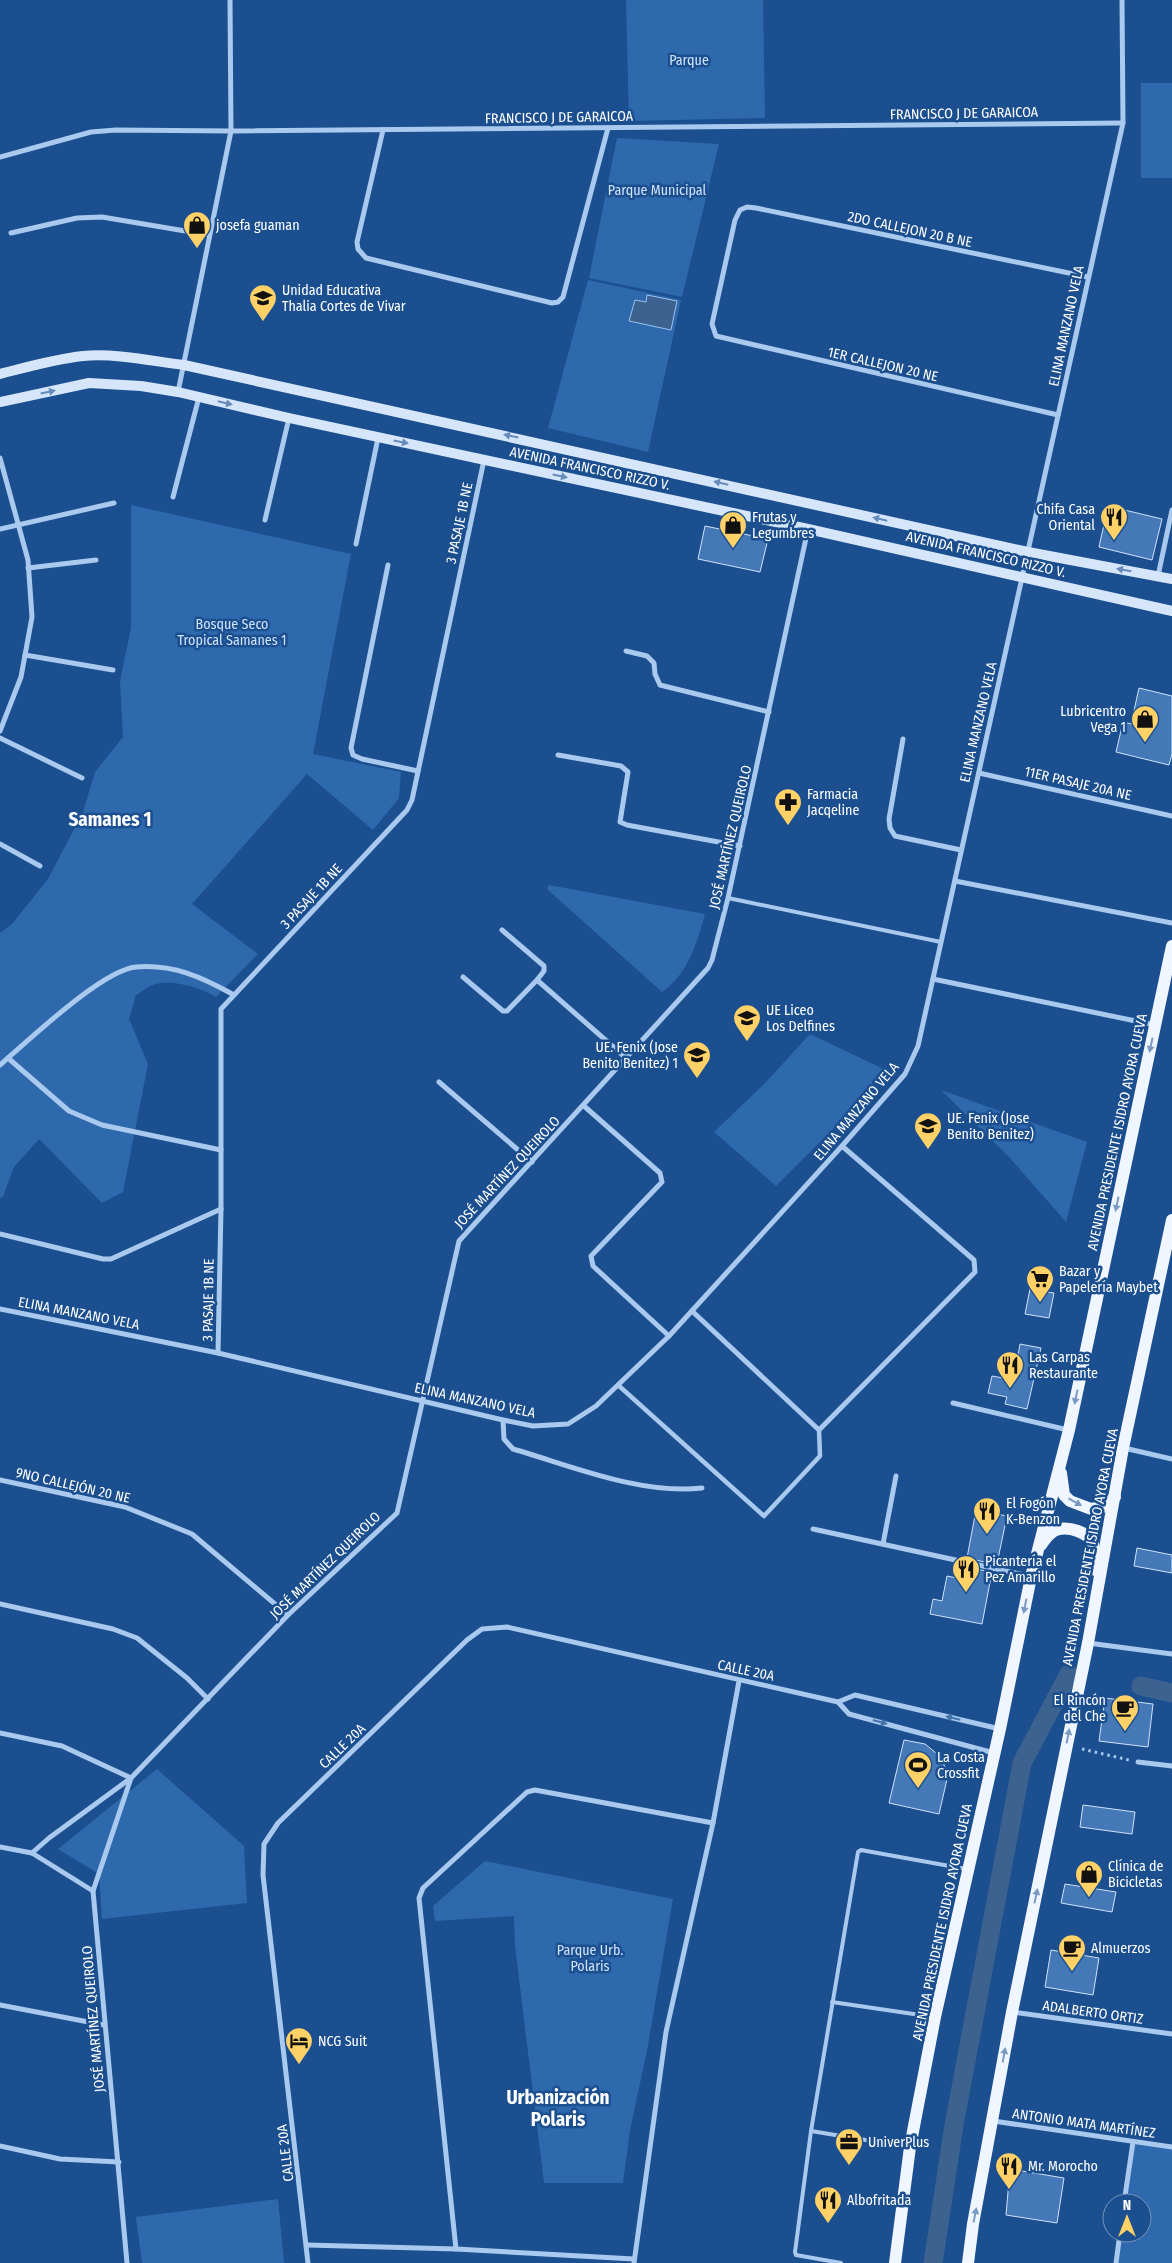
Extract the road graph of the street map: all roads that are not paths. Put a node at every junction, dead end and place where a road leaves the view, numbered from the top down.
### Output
1 (230, 0) edge
2 (1122, 0) edge
3 (1122, 123) junction
4 (608, 128) junction
5 (383, 130) junction
6 (231, 131) junction
7 (0, 157) edge
8 (11, 233) dead end
9 (209, 235) junction
10 (1088, 277) junction
11 (712, 324) joint
12 (184, 365) junction
13 (0, 374) edge
14 (178, 392) junction
15 (199, 397) junction
16 (0, 402) edge
17 (1058, 415) junction
18 (289, 418) junction
19 (378, 438) junction
20 (0, 458) edge
21 (484, 459) junction
22 (173, 497) dead end
23 (114, 503) dead end
24 (1172, 510) edge
25 (265, 520) dead end
26 (18, 524) junction
27 (0, 529) edge
28 (808, 529) junction
29 (356, 544) dead end
30 (1028, 552) junction
31 (96, 560) dead end
32 (388, 565) dead end
33 (28, 568) junction
34 (1158, 576) junction
35 (1022, 577) junction
36 (1172, 579) edge
37 (1172, 611) edge
38 (626, 651) dead end
39 (25, 655) junction
40 (112, 670) dead end
41 (769, 712) junction
42 (0, 731) edge
43 (0, 738) edge
44 (903, 739) dead end
45 (558, 755) dead end
46 (418, 771) junction
47 (978, 773) junction
48 (82, 778) dead end
49 (1172, 816) edge
50 (0, 844) edge
51 (740, 846) junction
52 (961, 850) junction
53 (40, 866) dead end
54 (955, 881) junction
55 (728, 898) junction
56 (1172, 923) edge
57 (502, 930) dead end
58 (941, 942) junction
59 (1172, 946) edge
60 (463, 978) dead end
61 (933, 979) junction
62 (536, 980) junction
63 (234, 995) junction
64 (1155, 1025) junction
65 (8, 1058) junction
66 (626, 1058) junction
67 (0, 1064) edge
68 (439, 1082) dead end
69 (584, 1106) junction
70 (842, 1146) junction
71 (221, 1150) junction
72 (532, 1162) junction
73 (221, 1209) junction
74 (1172, 1220) edge
75 (0, 1234) edge
76 (0, 1308) edge
77 (692, 1311) junction
78 (669, 1336) junction
79 (218, 1353) junction
80 (618, 1385) junction
81 (422, 1401) junction
82 (954, 1404) dead end
83 (503, 1420) junction
84 (819, 1430) junction
85 (1069, 1430) junction
86 (1124, 1448) junction
87 (1172, 1459) edge
88 (1060, 1463) junction
89 (896, 1476) dead end
90 (0, 1480) edge
91 (702, 1488) dead end
92 (1115, 1497) junction
93 (812, 1529) dead end
94 (883, 1544) junction
95 (1038, 1549) junction
96 (1031, 1577) junction
97 (0, 1604) edge
98 (1093, 1612) junction
99 (288, 1615) junction
100 (1088, 1643) junction
101 (1172, 1654) edge
102 (740, 1681) junction
103 (208, 1699) junction
104 (838, 1702) junction
105 (1000, 1729) junction
106 (0, 1732) edge
107 (994, 1753) junction
108 (1138, 1762) road end
109 (1172, 1766) edge
110 (130, 1778) junction
111 (713, 1823) junction
112 (0, 1847) edge
113 (32, 1854) junction
114 (968, 1869) junction
115 (93, 1892) junction
116 (832, 2002) junction
117 (0, 2005) edge
118 (1012, 2012) junction
119 (935, 2017) junction
120 (104, 2026) junction
121 (1172, 2033) edge
122 (992, 2121) junction
123 (811, 2132) junction
124 (1133, 2142) junction
125 (0, 2146) edge
126 (1172, 2146) edge
127 (910, 2147) junction
128 (119, 2162) junction
129 (1125, 2193) edge
130 (1119, 2243) edge
131 (307, 2245) junction
132 (456, 2249) junction
133 (634, 2261) edge
134 (128, 2263) edge
135 (308, 2263) edge
136 (841, 2263) edge
137 (894, 2263) edge
138 (968, 2263) edge
139 (1116, 2263) edge

1 - 6 street
2 - 3 street, ELINA MANZANO VELA
3 - 4 street, FRANCISCO J DE GARAICOA
3 - 10 street, ELINA MANZANO VELA
4 - 5 street, FRANCISCO J DE GARAICOA
4 - 5 street
5 - 6 street, FRANCISCO J DE GARAICOA
6 - 7 street, FRANCISCO J DE GARAICOA
6 - 9 street
8 - 9 street
9 - 12 street
10 - 11 street, 2DO CALLEJON 20 B NE
10 - 17 street, ELINA MANZANO VELA
11 - 17 street, 1ER CALLEJON 20 NE
12 - 13 main road, AVENIDA FRANCISCO RIZZO V.
12 - 14 street
30 -> 12 main road, AVENIDA FRANCISCO RIZZO V.
14 - 15 main road, AVENIDA FRANCISCO RIZZO V.
16 -> 14 main road, AVENIDA FRANCISCO RIZZO V.
15 -> 18 main road, AVENIDA FRANCISCO RIZZO V.
15 - 22 street
17 - 30 street, ELINA MANZANO VELA
18 - 19 main road, AVENIDA FRANCISCO RIZZO V.
18 - 25 street
19 -> 21 main road, AVENIDA FRANCISCO RIZZO V.
19 - 29 street
20 - 26 street
21 -> 28 main road, AVENIDA FRANCISCO RIZZO V.
21 - 46 street, 3 PASAJE 1B NE
23 - 26 street
24 - 34 street
26 - 27 street
26 - 33 street
28 - 35 main road, AVENIDA FRANCISCO RIZZO V.
28 - 41 street, JOSÉ MARTÍNEZ QUEIROLO
34 -> 30 main road, AVENIDA FRANCISCO RIZZO V.
30 - 35 street, ELINA MANZANO VELA
31 - 33 street
32 - 46 street
33 - 39 street
34 - 36 main road, AVENIDA FRANCISCO RIZZO V.
35 - 37 main road, AVENIDA FRANCISCO RIZZO V.
35 - 47 street, ELINA MANZANO VELA
38 - 41 street
39 - 40 street
39 - 42 street
41 - 51 street, JOSÉ MARTÍNEZ QUEIROLO
43 - 48 street
44 - 52 street
45 - 51 street
46 - 63 street, 3 PASAJE 1B NE
47 - 49 street, 11ER PASAJE 20A NE
47 - 52 street, ELINA MANZANO VELA
50 - 53 street
51 - 55 street, JOSÉ MARTÍNEZ QUEIROLO
52 - 54 street, ELINA MANZANO VELA
54 - 56 street
54 - 58 street, ELINA MANZANO VELA
55 - 58 lane
55 - 66 street, JOSÉ MARTÍNEZ QUEIROLO
57 - 62 street
58 - 61 street, ELINA MANZANO VELA
59 - 64 main road, AVENIDA PRESIDENTE ISIDRO AYORA CUEVA
60 - 62 street
61 - 64 street
61 - 70 street, ELINA MANZANO VELA
62 - 66 street
63 - 65 street
63 - 71 street, 3 PASAJE 1B NE
64 -> 85 main road, AVENIDA PRESIDENTE ISIDRO AYORA CUEVA
65 - 67 street
65 - 71 street
66 - 69 street, JOSÉ MARTÍNEZ QUEIROLO
68 - 72 street
69 - 72 street, JOSÉ MARTÍNEZ QUEIROLO
69 - 78 street
70 - 77 street, ELINA MANZANO VELA
70 - 84 street
71 - 73 street, 3 PASAJE 1B NE
72 - 81 street, JOSÉ MARTÍNEZ QUEIROLO
73 - 75 street
73 - 79 street, 3 PASAJE 1B NE
74 - 86 main road, AVENIDA PRESIDENTE ISIDRO AYORA CUEVA
76 - 79 street, ELINA MANZANO VELA
77 - 78 street, ELINA MANZANO VELA
77 - 84 street
78 - 80 street, ELINA MANZANO VELA
79 - 81 street, ELINA MANZANO VELA
80 - 83 street, ELINA MANZANO VELA
80 - 84 street
81 - 83 street, ELINA MANZANO VELA
81 - 99 street, JOSÉ MARTÍNEZ QUEIROLO
82 - 85 street
83 - 91 street
85 - 88 main road, AVENIDA PRESIDENTE ISIDRO AYORA CUEVA
86 - 87 street
86 - 92 main road, AVENIDA PRESIDENTE ISIDRO AYORA CUEVA
88 -> 92 main road
88 - 95 main road, AVENIDA PRESIDENTE ISIDRO AYORA CUEVA
89 - 94 street
90 - 99 street, 9NO CALLEJÓN 20 NE
92 - 98 main road, AVENIDA PRESIDENTE ISIDRO AYORA CUEVA
93 - 94 street
94 - 96 street
95 - 96 main road, AVENIDA PRESIDENTE ISIDRO AYORA CUEVA
95 - 98 main road
96 -> 105 main road, AVENIDA PRESIDENTE ISIDRO AYORA CUEVA
97 - 103 street
98 - 100 main road, AVENIDA PRESIDENTE ISIDRO AYORA CUEVA
99 - 103 street, JOSÉ MARTÍNEZ QUEIROLO
100 - 101 street
118 -> 100 main road, AVENIDA PRESIDENTE ISIDRO AYORA CUEVA
102 - 104 street, CALLE 20A
102 - 111 street
102 - 131 street, CALLE 20A
103 - 110 street, JOSÉ MARTÍNEZ QUEIROLO
105 -> 104 street, CALLE 20A
104 -> 107 street, CALLE 20A
105 - 107 main road, AVENIDA PRESIDENTE ISIDRO AYORA CUEVA
106 - 110 street
107 - 114 main road, AVENIDA PRESIDENTE ISIDRO AYORA CUEVA
108 - 109 street
110 - 113 street, JOSÉ MARTÍNEZ QUEIROLO
110 - 115 street, JOSÉ MARTÍNEZ QUEIROLO
111 - 132 street
111 - 133 street
112 - 113 street
113 - 115 street
114 - 116 lane
114 - 119 main road, AVENIDA PRESIDENTE ISIDRO AYORA CUEVA
115 - 120 street, JOSÉ MARTÍNEZ QUEIROLO
116 - 119 lane
116 - 123 lane
117 - 120 street
118 - 121 street, ADALBERTO ORTIZ
122 -> 118 main road, AVENIDA PRESIDENTE ISIDRO AYORA CUEVA
119 - 127 main road, AVENIDA PRESIDENTE ISIDRO AYORA CUEVA
120 - 128 street, JOSÉ MARTÍNEZ QUEIROLO
122 - 124 street, ANTONIO MATA MARTÍNEZ
138 -> 122 main road, AVENIDA PRESIDENTE ISIDRO AYORA CUEVA
123 - 127 lane
123 - 136 lane
124 - 126 street, ANTONIO MATA MARTÍNEZ
124 - 129 street
125 - 128 street
127 - 137 main road, AVENIDA PRESIDENTE ISIDRO AYORA CUEVA
128 - 134 street, JOSÉ MARTÍNEZ QUEIROLO
130 - 139 street
131 - 132 street
131 - 135 street, CALLE 20A
132 - 133 street

